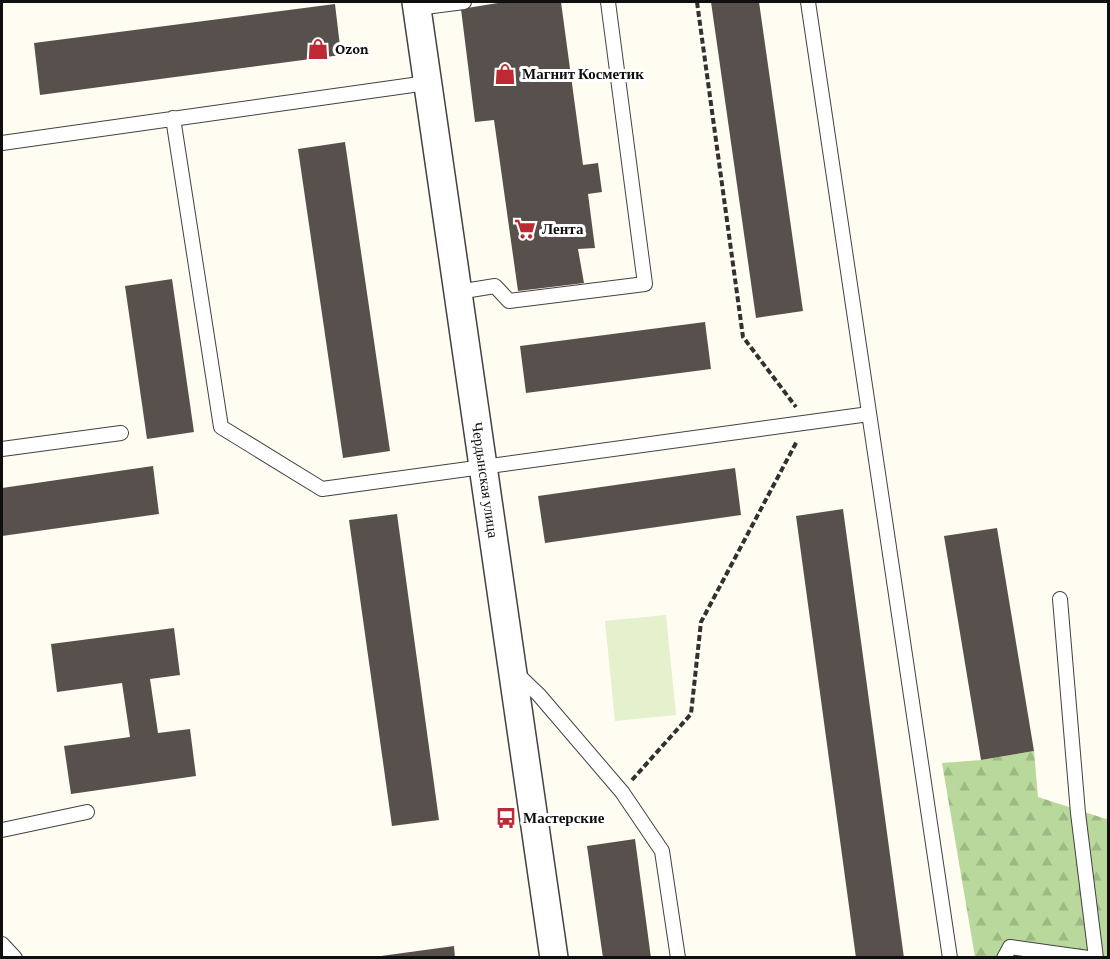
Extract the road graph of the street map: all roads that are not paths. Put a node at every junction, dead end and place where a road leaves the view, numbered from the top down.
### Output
1 (464, 2) edge
2 (608, 2) edge
3 (808, 2) edge
4 (416, 5) edge
5 (427, 83) junction
6 (173, 118) junction
7 (2, 143) edge
8 (458, 292) junction
9 (869, 414) junction
10 (121, 433) dead end
11 (2, 449) edge
12 (484, 467) junction
13 (1060, 599) dead end
14 (511, 668) junction
15 (87, 812) dead end
16 (2, 830) edge
17 (2, 944) edge
18 (1108, 955) edge
19 (15, 957) edge
20 (554, 957) edge
21 (678, 957) edge
22 (950, 957) edge
23 (1004, 957) edge
24 (1088, 957) edge
25 (1098, 957) edge

1 - 4 lane
2 - 8 lane
3 - 9 lane
4 - 5 street, Чердынская улица
5 - 6 lane
5 - 8 street, Чердынская улица
6 - 7 lane
6 - 12 lane
8 - 12 street, Чердынская улица
9 - 12 lane
9 - 22 lane
10 - 11 lane
12 - 14 street, Чердынская улица
13 - 25 lane
14 - 20 street, Чердынская улица
14 - 21 lane
15 - 16 lane
17 - 19 lane
18 - 25 lane
23 - 24 lane

